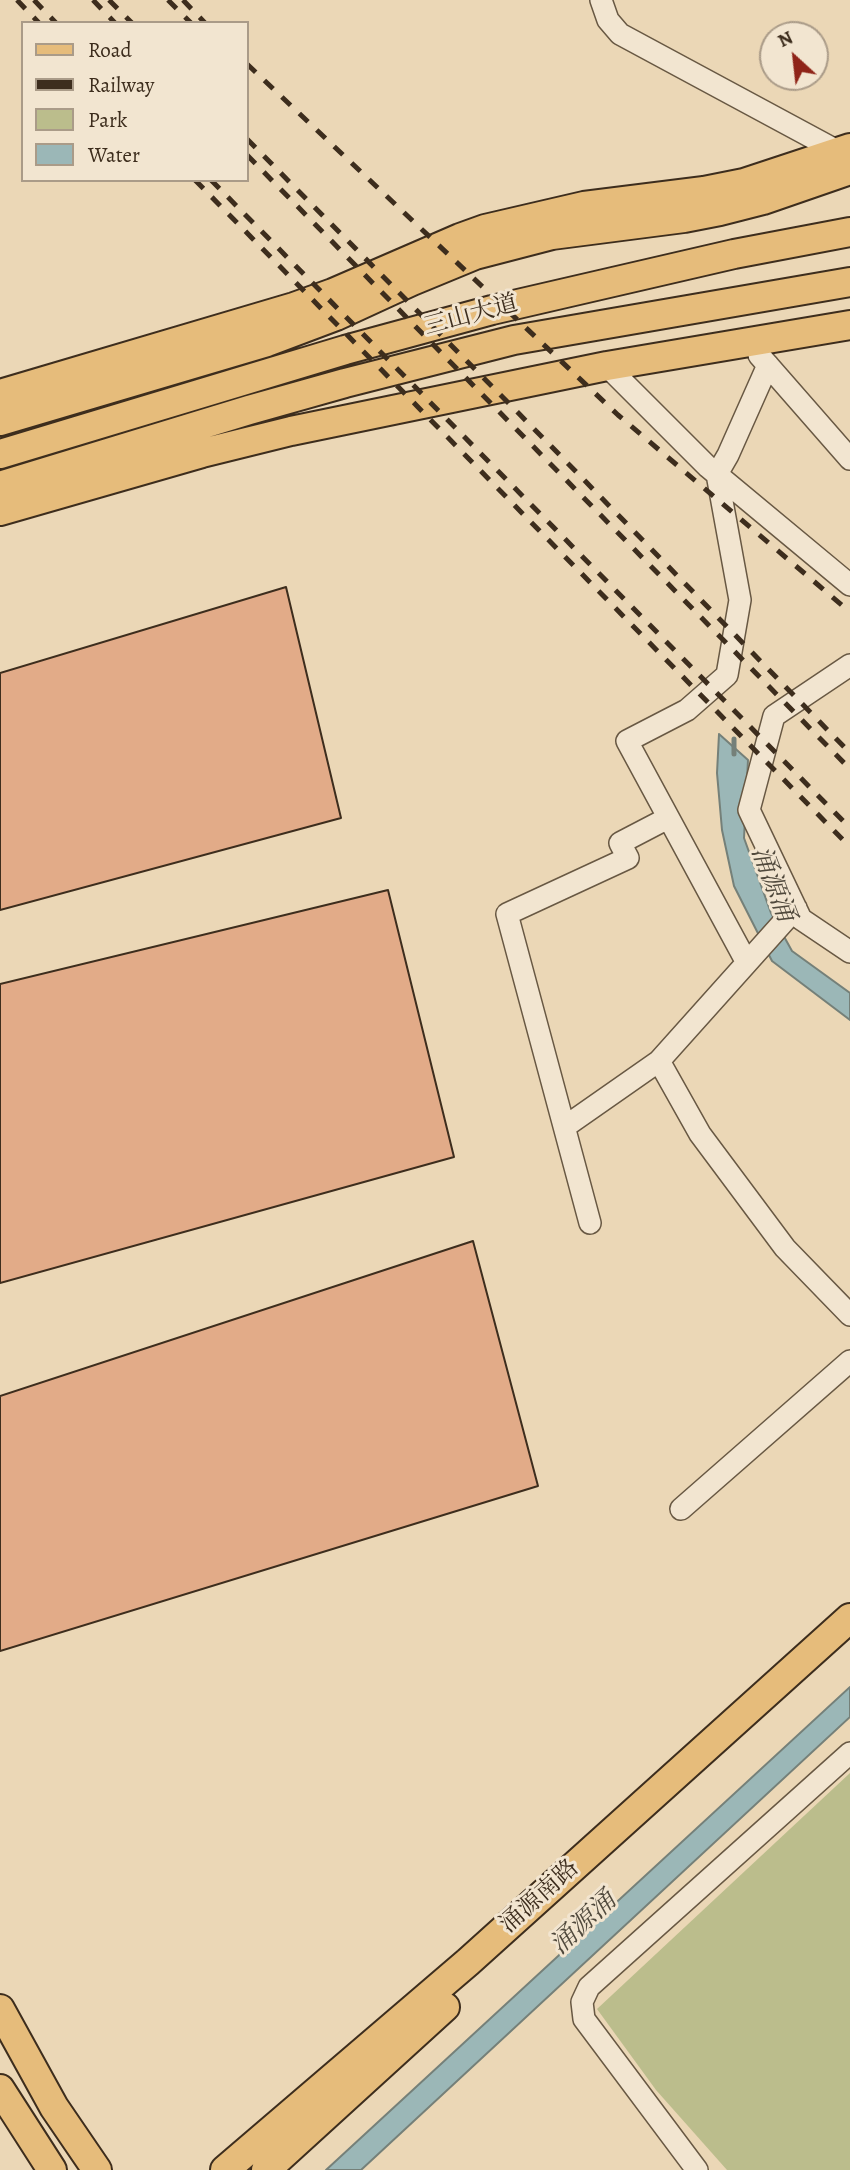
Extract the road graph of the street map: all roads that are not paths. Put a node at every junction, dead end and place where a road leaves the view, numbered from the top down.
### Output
1 (601, 0) edge
2 (847, 157) edge
3 (850, 232) edge
4 (850, 282) edge
5 (811, 289) junction
6 (850, 291) edge
7 (850, 325) edge
8 (748, 343) junction
9 (768, 365) junction
10 (607, 366) junction
11 (0, 394) edge
12 (0, 421) edge
13 (0, 454) edge
14 (850, 459) edge
15 (717, 474) junction
16 (0, 486) edge
17 (0, 511) edge
18 (850, 585) edge
19 (850, 665) edge
20 (668, 818) junction
21 (789, 914) junction
22 (850, 952) edge
23 (752, 954) junction
24 (659, 1061) junction
25 (566, 1126) junction
26 (590, 1223) dead end
27 (850, 1315) edge
28 (850, 1361) edge
29 (681, 1510) dead end
30 (850, 1619) edge
31 (850, 1637) edge
32 (850, 1754) edge
33 (0, 2009) edge
34 (0, 2089) edge
35 (71, 2132) junction
36 (45, 2161) edge
37 (97, 2170) edge
38 (225, 2170) edge
39 (266, 2170) edge
40 (697, 2170) edge

1 - 2 street
2 - 11 main road
2 - 12 main road
3 - 13 main road, 三山大道
4 - 5 main road, 三山大道
5 - 6 main road
5 - 16 main road, 三山大道
7 - 8 main road
8 - 9 street
8 - 10 main road
9 - 14 street
9 - 15 street
10 - 15 street
10 - 17 main road
15 - 18 street
15 - 20 street
19 - 21 street
20 - 23 street
20 - 25 street
21 - 22 street
21 - 23 street
23 - 24 street
24 - 25 street
24 - 27 street
25 - 26 street
28 - 29 street
30 - 38 main road, 涌源南路
31 - 39 main road, 涌源南路
32 - 40 street
33 - 35 main road
34 - 36 main road
35 - 36 main road
35 - 37 main road

